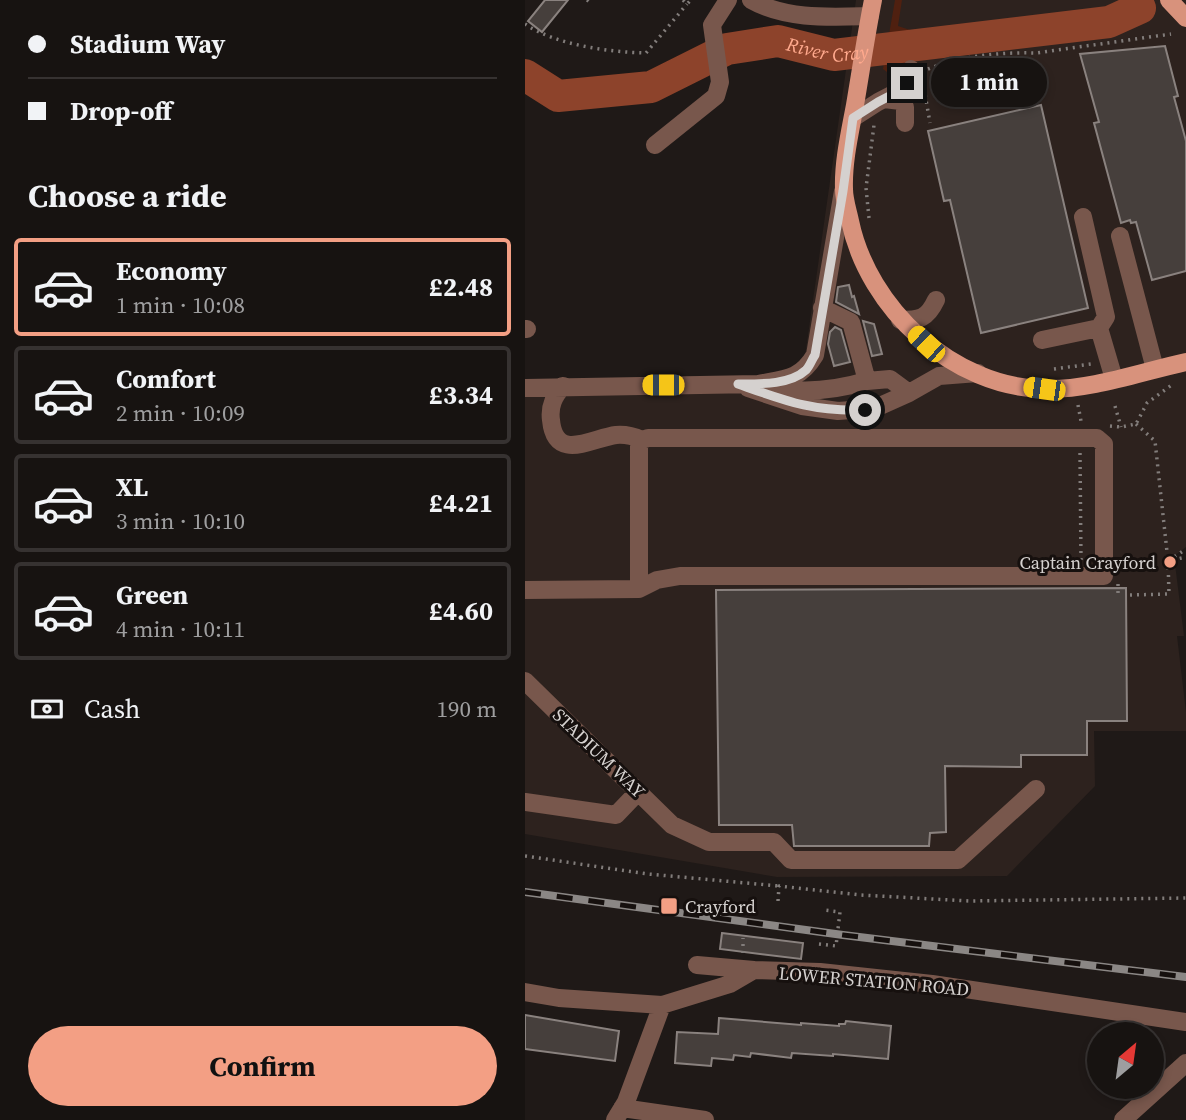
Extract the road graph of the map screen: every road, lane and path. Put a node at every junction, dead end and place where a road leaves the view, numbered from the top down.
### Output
1 (587, 0) edge
2 (683, 0) edge
3 (728, 0) edge
4 (751, 0) edge
5 (1169, 0) edge
6 (689, 2) edge
7 (592, 4) dead end
8 (870, 14) edge
9 (1186, 18) edge
10 (525, 24) edge
11 (1171, 34) dead end
12 (914, 72) junction
13 (884, 99) junction
14 (853, 118) junction
15 (905, 123) dead end
16 (930, 124) dead end
17 (656, 145) dead end
18 (843, 191) junction
19 (1083, 217) dead end
20 (870, 225) dead end
21 (1120, 236) dead end
22 (936, 300) dead end
23 (822, 308) junction
24 (900, 320) junction
25 (1099, 328) junction
26 (1042, 340) dead end
27 (1108, 359) junction
28 (1186, 362) edge
29 (1052, 369) dead end
30 (1155, 369) junction
31 (978, 373) junction
32 (1114, 379) junction
33 (867, 381) junction
34 (738, 384) junction
35 (758, 384) junction
36 (1173, 384) dead end
37 (563, 386) junction
38 (525, 388) edge
39 (909, 393) junction
40 (1115, 406) dead end
41 (1136, 424) junction
42 (1099, 425) dead end
43 (1121, 427) junction
44 (1080, 438) junction
45 (642, 440) junction
46 (1186, 549) edge
47 (1186, 557) edge
48 (1168, 561) junction
49 (1081, 576) junction
50 (639, 589) junction
51 (525, 590) edge
52 (1131, 595) dead end
53 (525, 681) edge
54 (1036, 789) dead end
55 (638, 792) junction
56 (525, 802) edge
57 (525, 856) edge
58 (779, 886) junction
59 (1186, 898) edge
60 (778, 901) dead end
61 (824, 911) dead end
62 (819, 944) dead end
63 (697, 965) dead end
64 (754, 970) junction
65 (525, 992) edge
66 (661, 1005) junction
67 (1186, 1022) edge
68 (1186, 1063) edge
69 (619, 1114) edge
70 (705, 1120) edge
71 (1123, 1120) edge

1 - 7 path
2 - 6 path
3 - 17 street
4 - 8 street
5 - 9 main road
6 - 10 path
8 - 14 main road
11 - 12 path
12 - 13 street
12 - 16 path
13 - 14 street
13 - 15 street
13 - 20 path
14 - 18 main road
18 - 23 street
18 - 24 main road
19 - 25 street
21 - 30 street
22 - 24 street
23 - 33 street
23 - 35 street
24 - 31 main road
25 - 26 street
25 - 27 street
27 - 29 path
27 - 32 street
28 - 30 main road
30 - 32 main road
31 - 32 main road
31 - 39 street
33 - 35 street
33 - 39 street
34 - 35 street
34 - 37 street
34 - 39 street
36 - 41 path
37 - 38 street
37 - 45 street
40 - 43 path
41 - 43 path
41 - 48 path
42 - 43 path
44 - 45 street
44 - 49 path
44 - 49 street
45 - 50 street
46 - 48 path
47 - 48 path
48 - 52 path
49 - 50 street
50 - 51 street
53 - 55 street, STADIUM WAY
54 - 55 street, STADIUM WAY
55 - 56 street
57 - 58 path
58 - 59 path
58 - 60 path
61 - 62 path
63 - 64 street
64 - 66 street, LOWER STATION ROAD
64 - 67 street, LOWER STATION ROAD
65 - 66 street, LOWER STATION ROAD
66 - 69 street
68 - 71 street
69 - 70 street

